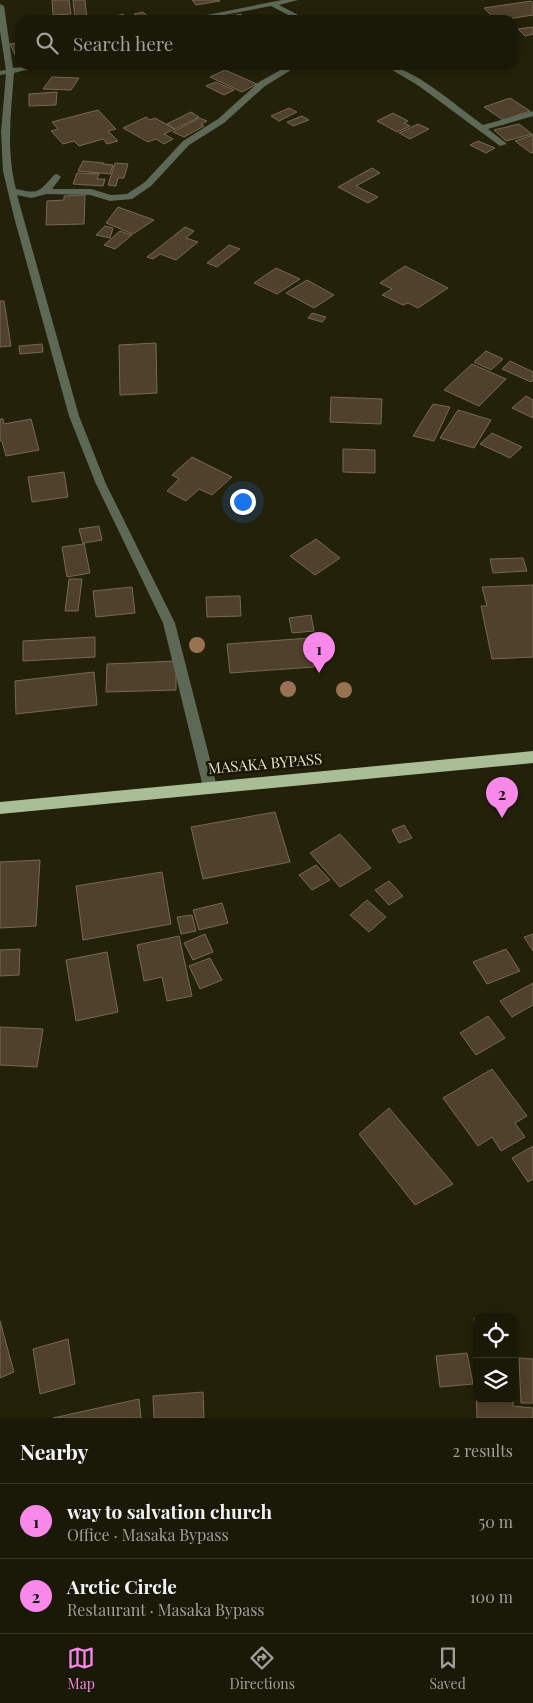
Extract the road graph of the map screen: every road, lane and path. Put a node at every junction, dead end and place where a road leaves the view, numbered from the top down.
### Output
1 (294, 0) edge
2 (272, 4) junction
3 (0, 6) edge
4 (213, 15) edge
5 (294, 15) edge
6 (18, 70) edge
7 (287, 70) dead end
8 (397, 70) edge
9 (5, 73) edge
10 (533, 113) edge
11 (482, 128) junction
12 (503, 144) dead end
13 (57, 177) dead end
14 (12, 191) junction
15 (45, 191) junction
16 (533, 757) edge
17 (210, 787) junction
18 (0, 808) edge

1 - 2 street
2 - 4 street
2 - 5 street
3 - 9 street
6 - 9 street
7 - 15 street
8 - 11 street
9 - 14 street
10 - 11 street
11 - 12 street
13 - 15 street
14 - 15 street
14 - 17 street
16 - 17 highway, MASAKA BYPASS
17 - 18 highway, MASAKA BYPASS

